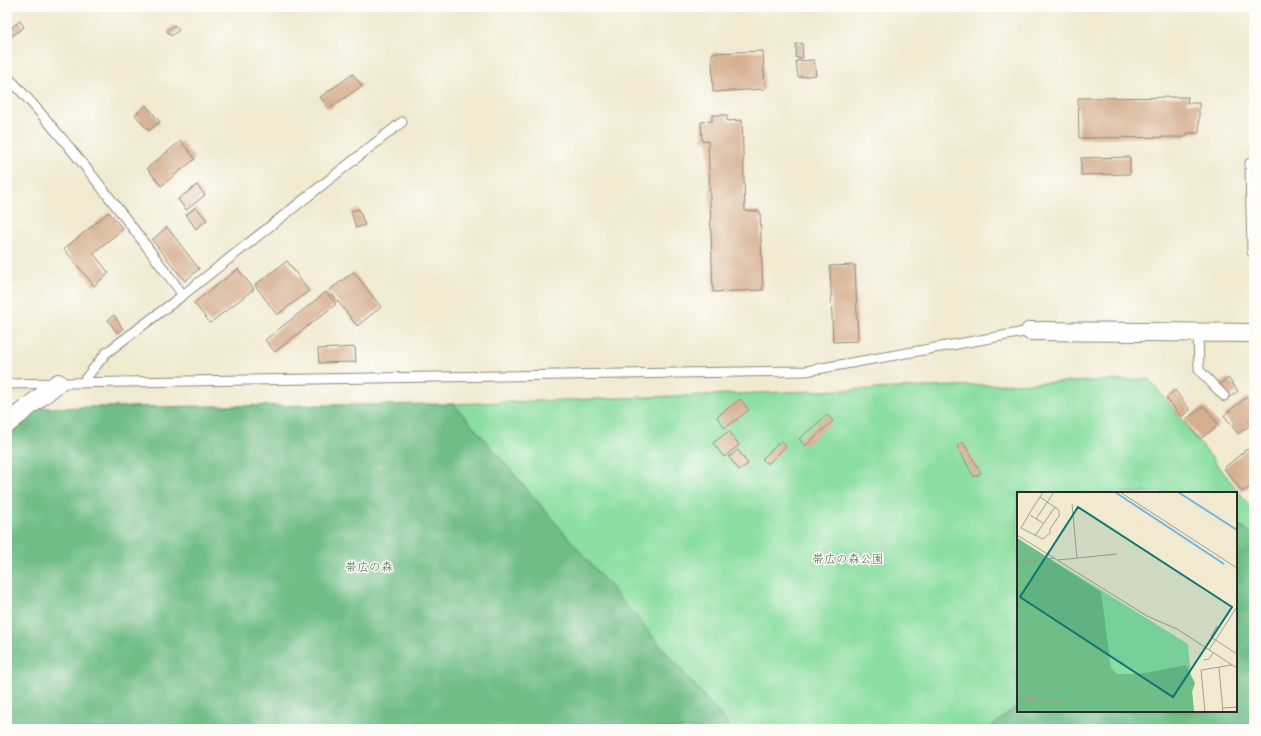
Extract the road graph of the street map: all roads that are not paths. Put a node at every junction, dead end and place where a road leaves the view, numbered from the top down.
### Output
1 (7, 76) edge
2 (402, 122) dead end
3 (1250, 163) dead end
4 (1254, 252) edge
5 (183, 294) junction
6 (1030, 331) joint
7 (1198, 332) junction
8 (1254, 333) edge
9 (58, 383) junction
10 (82, 383) junction
11 (7, 384) edge
12 (1224, 396) dead end
13 (7, 424) edge

1 - 5 lane
2 - 5 lane
3 - 4 lane
5 - 10 lane
6 - 7 street
6 - 10 lane
7 - 8 street
7 - 12 lane
9 - 10 lane
9 - 11 lane
9 - 13 street

